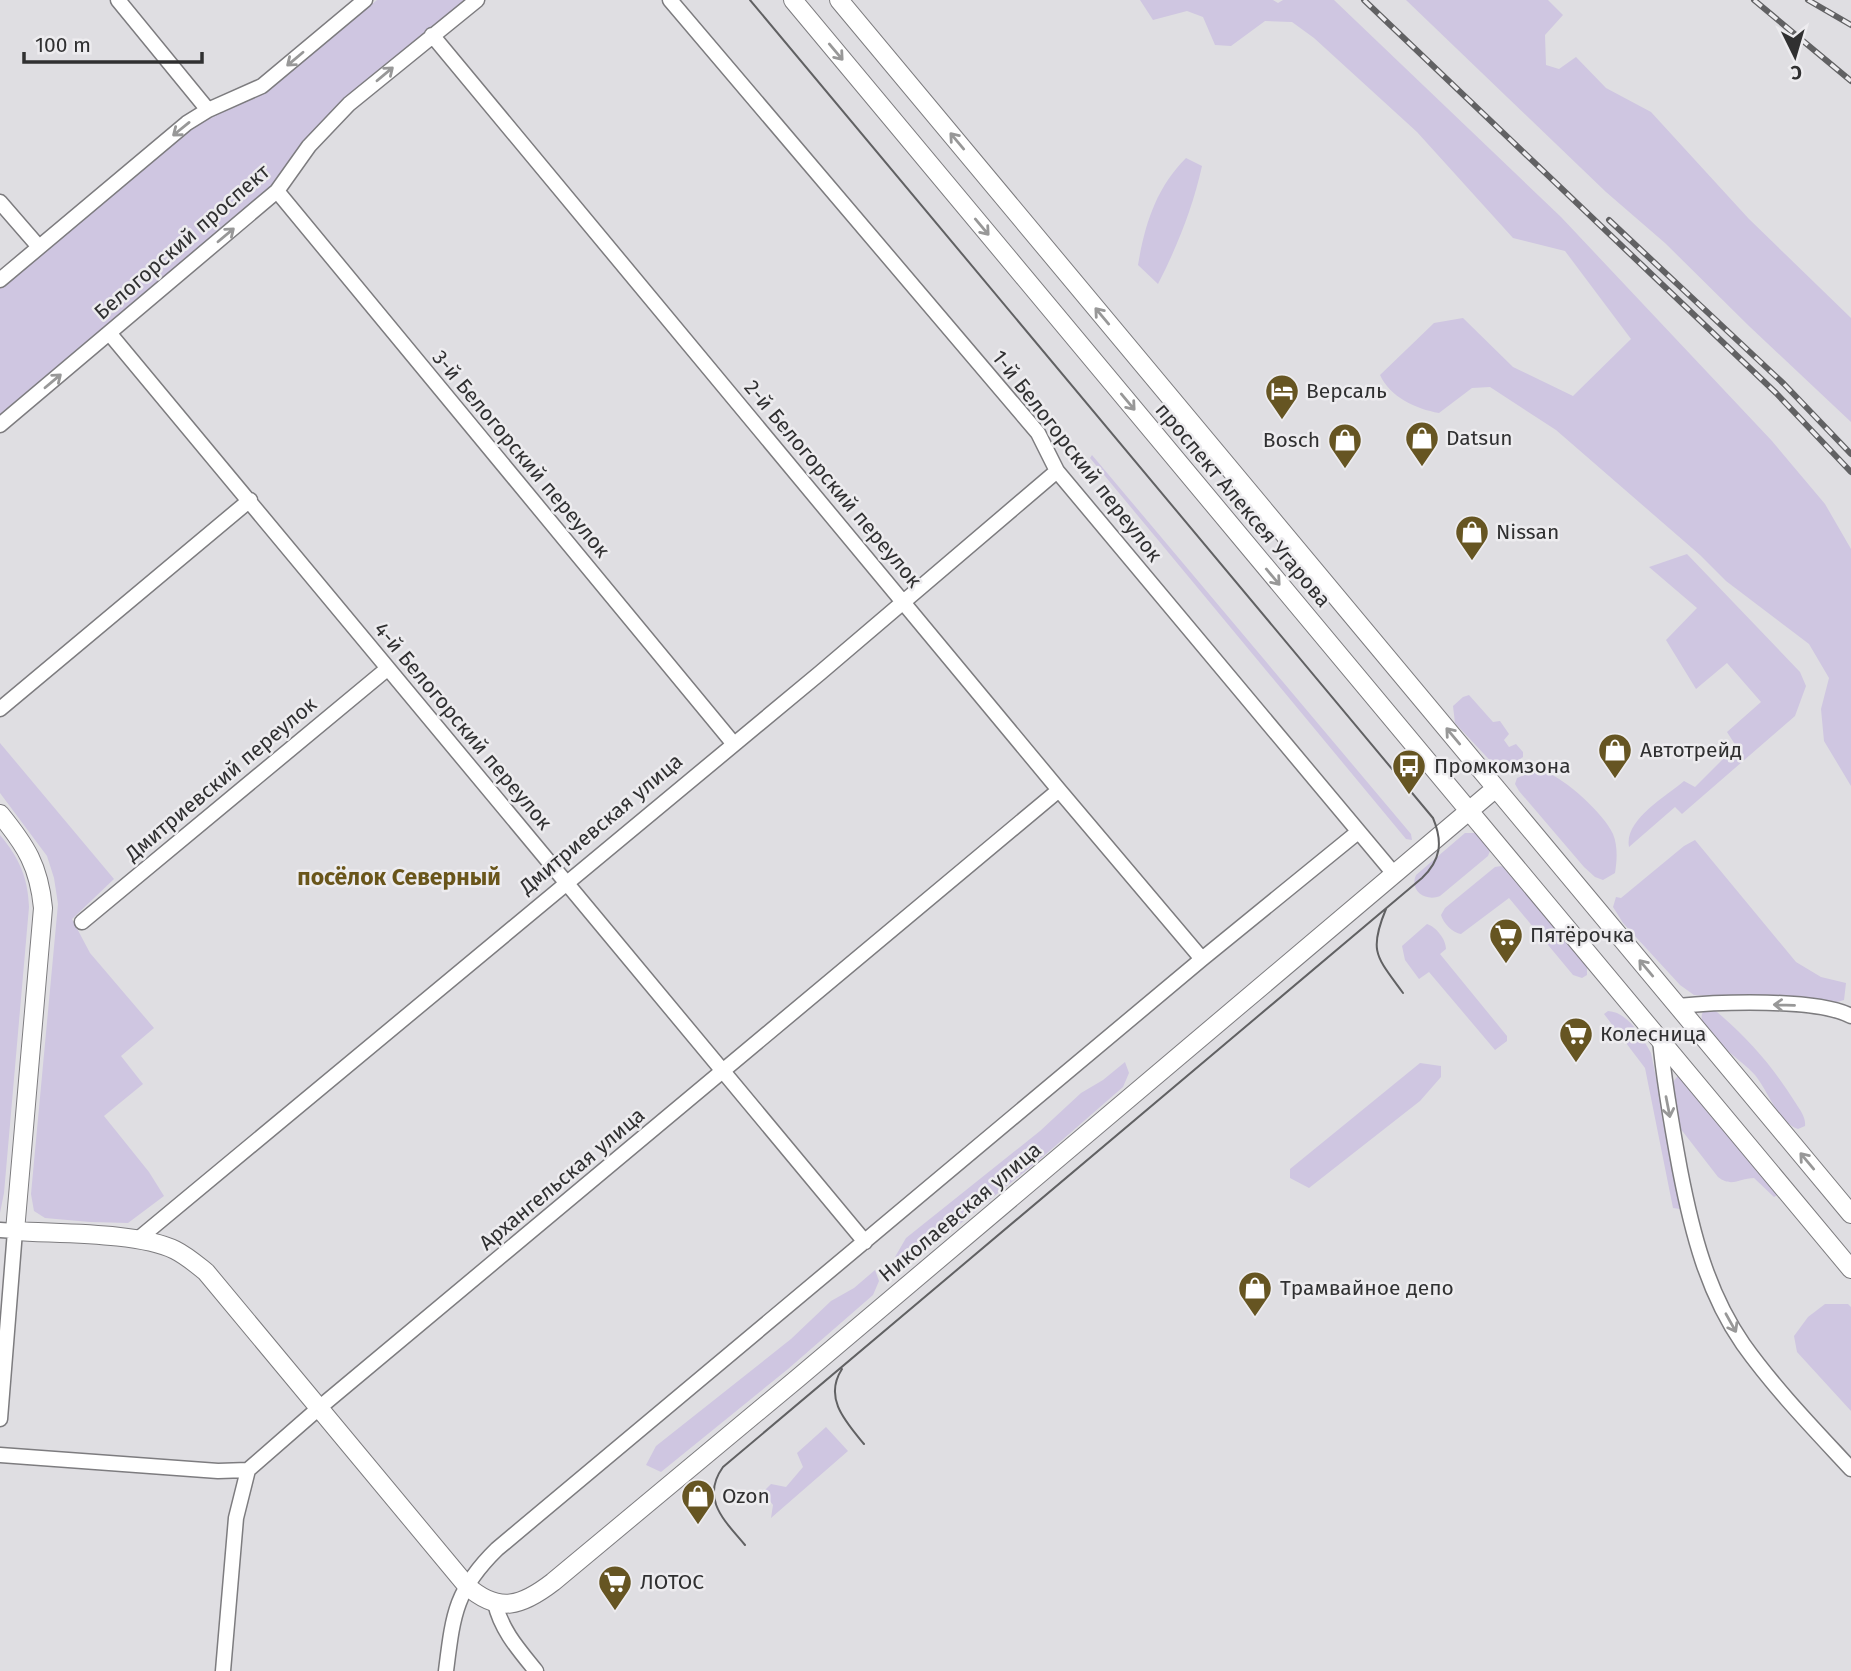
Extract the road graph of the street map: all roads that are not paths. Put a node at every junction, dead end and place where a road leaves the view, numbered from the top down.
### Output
1 (118, 0) edge
2 (365, 0) edge
3 (477, 0) edge
4 (670, 0) edge
5 (793, 0) edge
6 (839, 0) edge
7 (432, 35) junction
8 (208, 110) junction
9 (277, 191) junction
10 (0, 202) edge
11 (39, 247) junction
12 (0, 280) edge
13 (110, 334) junction
14 (0, 425) edge
15 (1057, 471) junction
16 (250, 500) junction
17 (902, 601) junction
18 (387, 669) junction
19 (0, 709) edge
20 (733, 743) junction
21 (1496, 788) junction
22 (1059, 790) junction
23 (1469, 812) junction
24 (0, 814) edge
25 (1358, 832) junction
26 (1395, 875) junction
27 (567, 883) junction
28 (82, 922) dead end
29 (1202, 959) junction
30 (1678, 1006) junction
31 (1851, 1016) edge
32 (1660, 1039) junction
33 (725, 1071) junction
34 (1851, 1214) edge
35 (8, 1231) edge
36 (137, 1240) junction
37 (865, 1242) junction
38 (1851, 1269) edge
39 (319, 1408) junction
40 (0, 1419) edge
41 (0, 1455) edge
42 (1851, 1469) edge
43 (248, 1470) junction
44 (467, 1586) junction
45 (495, 1603) junction
46 (222, 1671) edge
47 (446, 1671) edge
48 (536, 1671) edge

1 - 8 street
2 -> 8 street
3 - 7 street, Белогорский проспект
4 - 15 street, 1-й Белогорский переулок
5 -> 23 main road, проспект Алексея Угарова
21 -> 6 main road, проспект Алексея Угарова
9 -> 7 street, Белогорский проспект
7 - 17 street, 2-й Белогорский переулок
8 -> 11 street
13 -> 9 street, Белогорский проспект
9 - 20 street, 3-й Белогорский переулок
10 - 11 street
11 - 12 street
14 -> 13 street, Белогорский проспект
13 - 16 street, 4-й Белогорский переулок
15 - 17 street, Дмитриевская улица
15 - 25 street, 1-й Белогорский переулок
16 - 18 street, 4-й Белогорский переулок
16 - 19 street
17 - 20 street, Дмитриевская улица
17 - 22 street, 2-й Белогорский переулок
18 - 27 street, 4-й Белогорский переулок
18 - 28 street, Дмитриевский переулок
20 - 27 street, Дмитриевская улица
21 - 23 main road, Николаевская улица
30 -> 21 main road, проспект Алексея Угарова
22 - 29 street, 2-й Белогорский переулок
22 - 33 street, Архангельская улица
23 - 26 main road, Николаевская улица
23 - 32 main road, проспект Алексея Угарова
24 - 35 main road
25 - 26 street, 1-й Белогорский переулок
25 - 29 street, Николаевская улица
26 - 45 main road, Николаевская улица
27 - 33 street, 4-й Белогорский переулок
27 - 36 street, Дмитриевская улица
29 - 37 street, Николаевская улица
31 -> 30 street
34 -> 30 main road, проспект Алексея Угарова
32 - 38 main road, проспект Алексея Угарова
32 -> 42 street
33 - 37 street, 4-й Белогорский переулок
33 - 39 street, Архангельская улица
35 - 36 main road
35 - 40 street
36 - 39 main road
37 - 44 street, Николаевская улица
39 - 43 street, Архангельская улица
39 - 44 main road
41 - 43 street
43 - 46 street
44 - 45 main road
44 - 47 street, Николаевская улица
45 - 48 street

